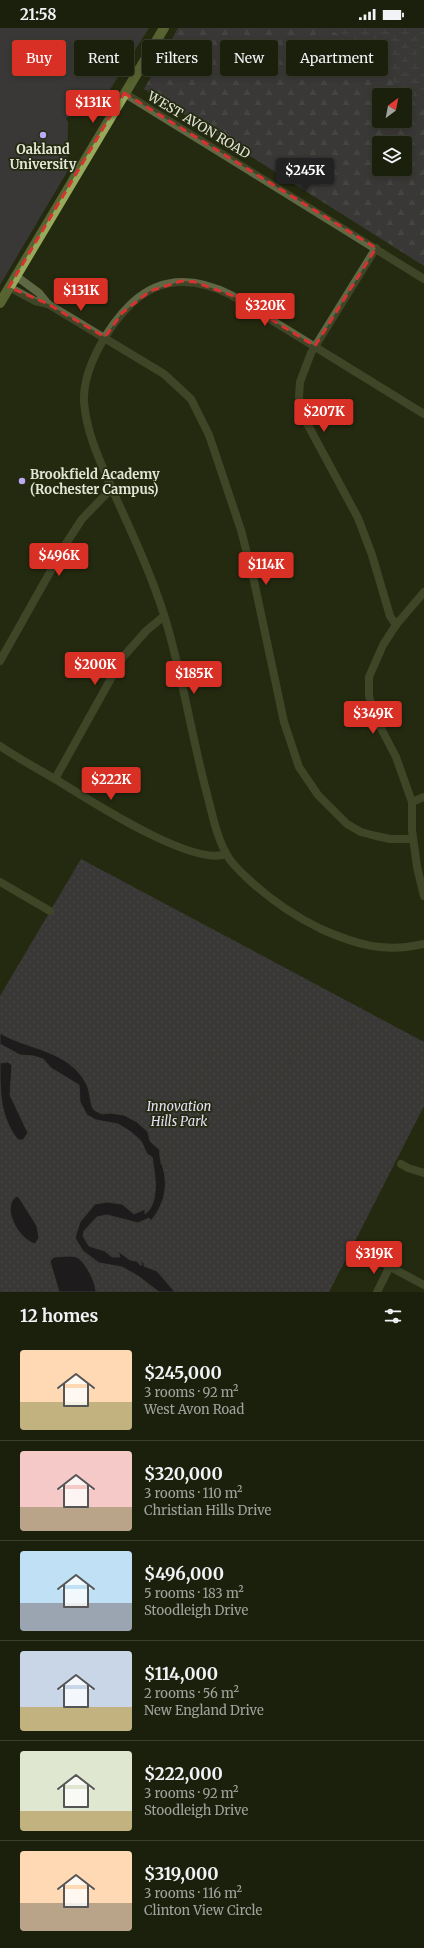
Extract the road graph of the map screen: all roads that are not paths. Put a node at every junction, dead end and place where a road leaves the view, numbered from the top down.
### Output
1 (164, 28) edge
2 (124, 93) junction
3 (376, 248) junction
4 (16, 276) junction
5 (424, 279) edge
6 (9, 288) junction
7 (0, 303) edge
8 (48, 304) junction
9 (105, 337) junction
10 (315, 346) junction
11 (424, 414) edge
12 (112, 488) junction
13 (424, 592) edge
14 (164, 616) junction
15 (396, 625) junction
16 (0, 661) edge
17 (0, 746) edge
18 (55, 779) junction
19 (424, 797) edge
20 (412, 802) junction
21 (413, 839) junction
22 (226, 854) junction
23 (0, 882) edge
24 (424, 896) edge
25 (50, 911) dead end
26 (424, 944) edge
27 (401, 1164) dead end
28 (424, 1173) edge
29 (351, 1255) dead end
30 (390, 1266) junction
31 (424, 1285) edge
32 (377, 1292) edge

1 - 2 main road
2 - 3 street, WEST AVON ROAD
2 - 4 main road
3 - 5 street, WEST AVON ROAD
3 - 10 street
4 - 6 main road
4 - 8 street
6 - 7 main road
6 - 8 street
8 - 9 street
9 - 10 street
9 - 12 street
9 - 21 street
10 - 11 street
10 - 15 street
12 - 14 street
12 - 16 street
13 - 15 street
14 - 18 street
14 - 22 street
15 - 20 street
17 - 18 street
18 - 22 street
19 - 20 street
20 - 21 street
21 - 24 street
22 - 26 street
23 - 25 street
27 - 28 street
29 - 30 street
30 - 31 street
30 - 32 street

